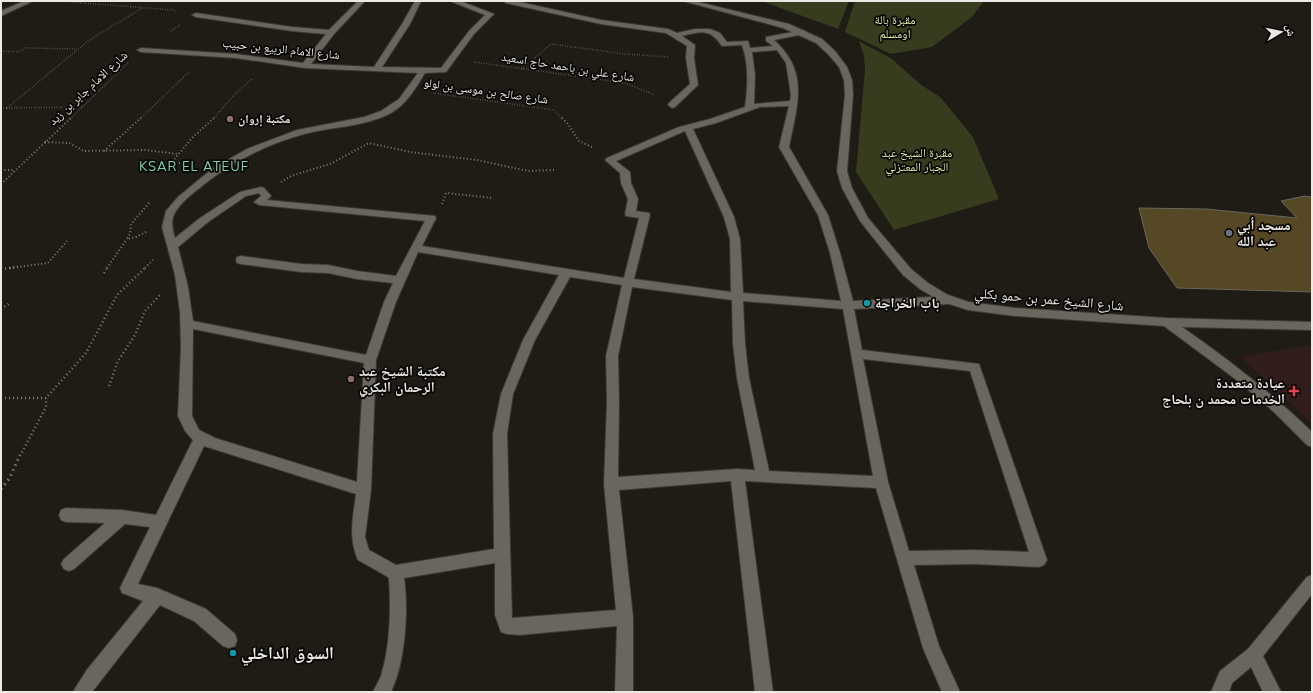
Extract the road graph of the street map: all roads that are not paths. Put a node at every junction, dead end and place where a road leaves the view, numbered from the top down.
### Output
1 (30, 1) edge
2 (362, 1) edge
3 (418, 1) edge
4 (453, 1) edge
5 (506, 1) edge
6 (539, 1) edge
7 (686, 1) edge
8 (531, 7) junction
9 (1, 14) edge
10 (196, 15) road end
11 (332, 32) junction
12 (801, 32) junction
13 (676, 36) junction
14 (779, 48) junction
15 (141, 50) road end
16 (748, 50) junction
17 (305, 66) junction
18 (377, 68) junction
19 (423, 71) junction
20 (794, 102) junction
21 (672, 105) road end
22 (749, 108) junction
23 (688, 127) junction
24 (172, 246) junction
25 (415, 248) junction
26 (241, 260) dead end
27 (566, 273) junction
28 (400, 280) junction
29 (628, 282) junction
30 (738, 297) junction
31 (950, 300) junction
32 (848, 306) junction
33 (1167, 322) junction
34 (187, 324) junction
35 (1312, 326) edge
36 (857, 354) junction
37 (370, 360) junction
38 (201, 438) junction
39 (1312, 441) edge
40 (737, 475) junction
41 (764, 476) junction
42 (881, 482) junction
43 (611, 484) junction
44 (364, 490) junction
45 (66, 515) dead end
46 (122, 517) junction
47 (160, 522) junction
48 (502, 555) junction
49 (903, 558) junction
50 (70, 564) dead end
51 (395, 572) junction
52 (1312, 582) edge
53 (157, 596) junction
54 (625, 616) junction
55 (229, 640) dead end
56 (1254, 655) junction
57 (82, 692) edge
58 (382, 692) edge
59 (624, 692) edge
60 (764, 692) edge
61 (951, 692) edge
62 (1220, 692) edge
63 (1272, 692) edge

1 - 9 street
2 - 11 street
3 - 18 street
4 - 19 street, شارع الامام الربيع بن حبيب
5 - 8 street
6 - 8 street
7 - 12 street, شارع الشيخ عمر بن حمو بكلي
8 - 13 street
10 - 11 street
11 - 17 street
12 - 14 street
12 - 31 street, شارع الشيخ عمر بن حمو بكلي
13 - 16 street
13 - 21 street
14 - 16 street
14 - 20 street
15 - 17 street, شارع الامام الربيع بن حبيب
16 - 22 street
17 - 18 street, شارع الامام الربيع بن حبيب
18 - 19 street, شارع الامام الربيع بن حبيب
19 - 24 street
20 - 22 street
20 - 32 street
22 - 23 street
23 - 29 street
23 - 30 street
24 - 25 street
24 - 34 street
25 - 27 street
25 - 28 street
26 - 28 street
27 - 29 street
27 - 48 street
28 - 37 street
29 - 30 street
29 - 43 street
30 - 32 street
30 - 41 street
31 - 32 street
31 - 33 street, شارع الشيخ عمر بن حمو بكلي
32 - 36 street
33 - 35 street, شارع الشيخ عمر بن حمو بكلي
33 - 39 street
34 - 37 street
34 - 38 street
36 - 42 street
36 - 49 street
37 - 44 street
38 - 44 street
38 - 47 street
40 - 41 street
40 - 43 street
40 - 60 street
41 - 42 street
42 - 49 street
43 - 54 street
44 - 51 street
45 - 46 street
46 - 47 street
46 - 50 street
47 - 53 street
48 - 51 street
48 - 54 street
49 - 61 street
51 - 58 street
52 - 56 street
53 - 55 street
53 - 57 street
54 - 59 street
56 - 62 street
56 - 63 street

